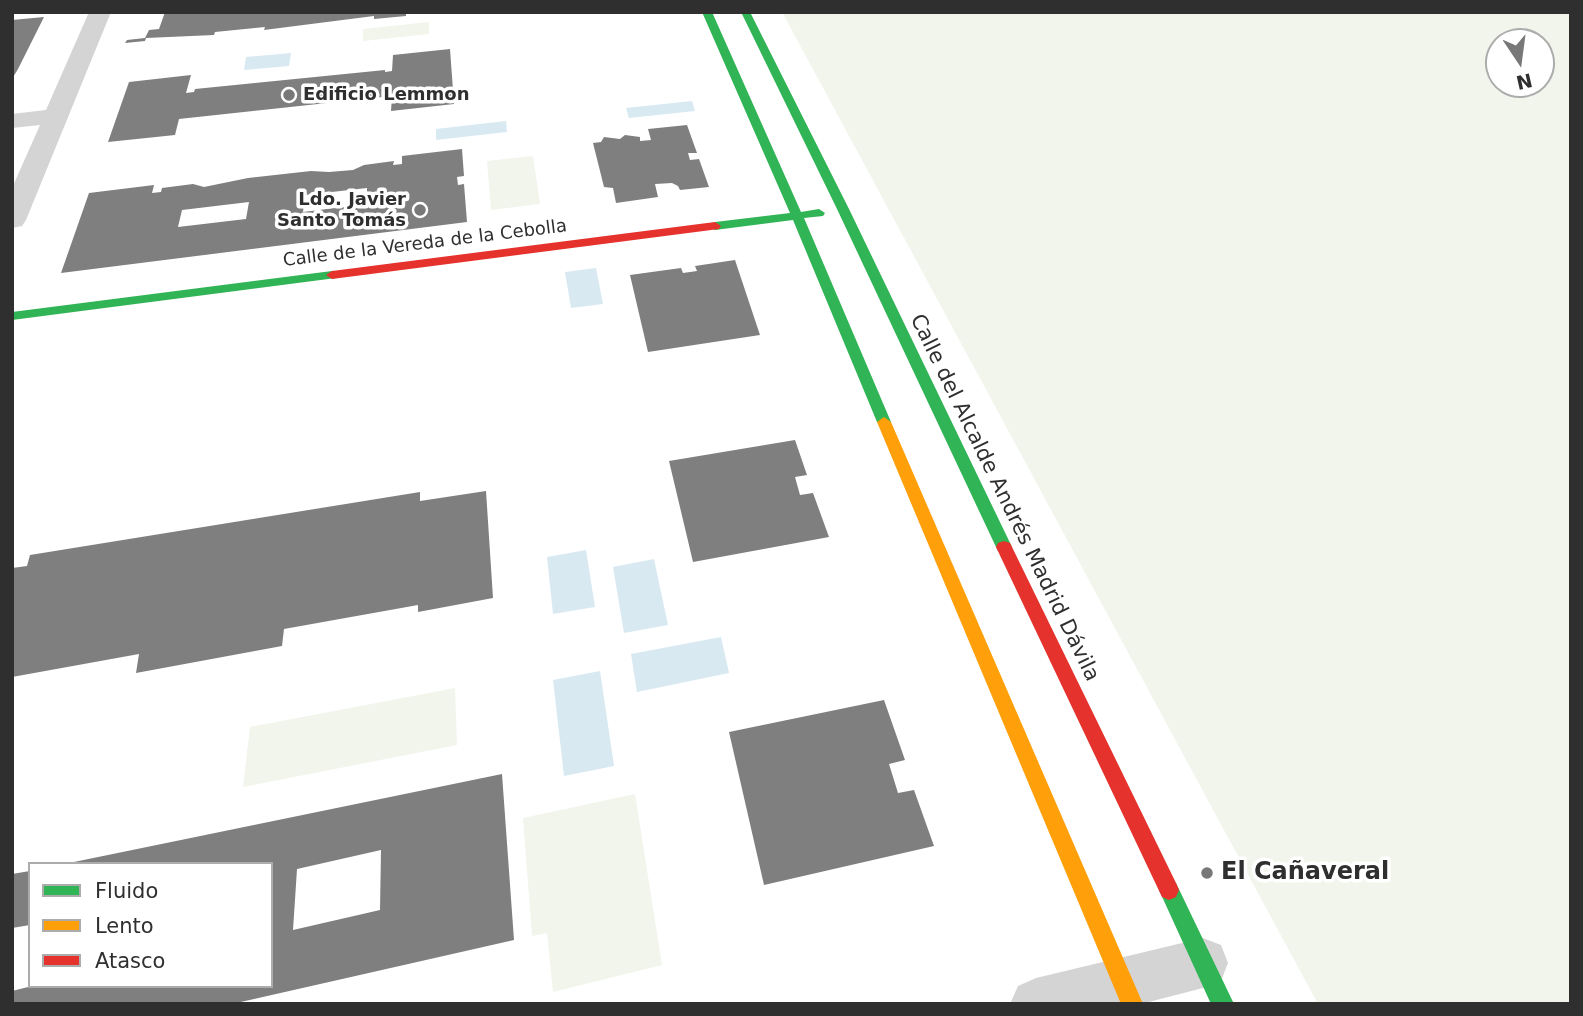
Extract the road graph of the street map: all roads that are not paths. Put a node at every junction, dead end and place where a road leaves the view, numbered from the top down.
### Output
1 (100, 12) edge
2 (707, 12) edge
3 (745, 12) edge
4 (56, 116) junction
5 (12, 121) edge
6 (843, 209) junction
7 (796, 216) junction
8 (12, 220) edge
9 (12, 316) edge
10 (1213, 983) edge
11 (1127, 993) edge
12 (1036, 1004) edge

1 - 4 street
2 - 7 main road
3 - 6 main road, Calle del Alcalde Andrés Madrid Dávila
4 - 5 street
4 - 8 street
6 - 7 main road, Calle de la Vereda de la Cebolla
6 - 10 main road, Calle del Alcalde Andrés Madrid Dávila
7 - 9 main road, Calle de la Vereda de la Cebolla
7 - 11 main road
10 - 11 street
11 - 12 street

